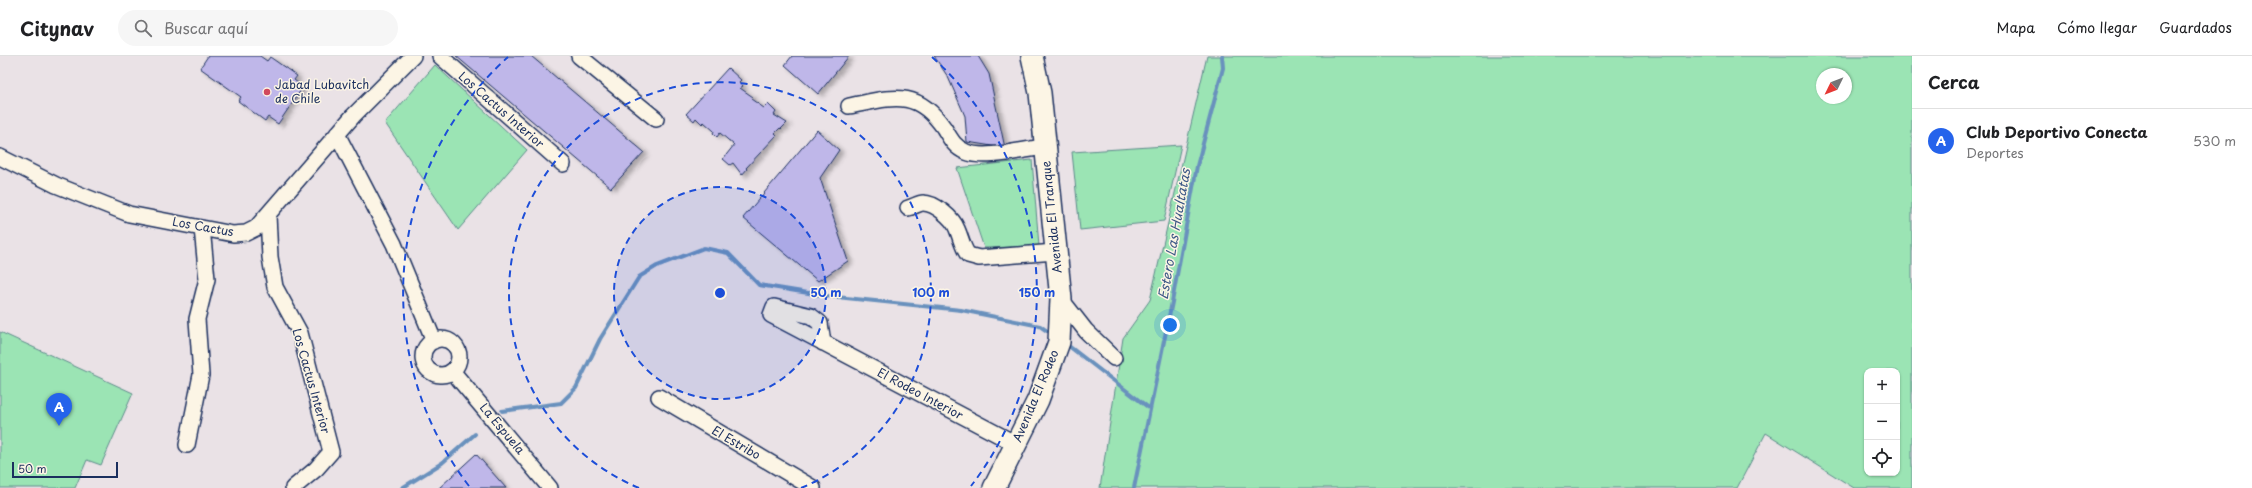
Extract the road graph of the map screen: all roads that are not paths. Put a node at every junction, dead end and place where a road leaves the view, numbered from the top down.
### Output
1 (412, 56) edge
2 (440, 56) edge
3 (579, 56) edge
4 (1032, 56) edge
5 (849, 106) dead end
6 (656, 119) dead end
7 (337, 134) junction
8 (1045, 147) junction
9 (0, 157) edge
10 (563, 164) dead end
11 (908, 208) dead end
12 (268, 215) junction
13 (202, 228) junction
14 (1055, 252) junction
15 (1061, 299) junction
16 (434, 340) junction
17 (823, 343) dead end
18 (1114, 358) dead end
19 (453, 372) junction
20 (658, 397) dead end
21 (1016, 444) junction
22 (187, 445) dead end
23 (293, 488) edge
24 (550, 488) edge
25 (813, 488) edge
26 (994, 488) edge

1 - 7 street, Los Cactus
2 - 10 street, Los Cactus Interior
3 - 6 street
4 - 8 street, Avenida El Tranque
5 - 8 street
7 - 12 street, Los Cactus
7 - 16 street
8 - 14 street, Avenida El Tranque
9 - 13 street, Los Cactus
11 - 14 street
12 - 13 street, Los Cactus
12 - 23 street, Los Cactus Interior
13 - 22 street
14 - 15 street, Avenida El Tranque
15 - 18 street
15 - 21 street, Avenida El Rodeo
16 - 19 street
16 - 19 street
17 - 21 street, El Rodeo Interior
19 - 24 street, La Espuela
20 - 25 street, El Estribo
21 - 26 street, Avenida El Rodeo

